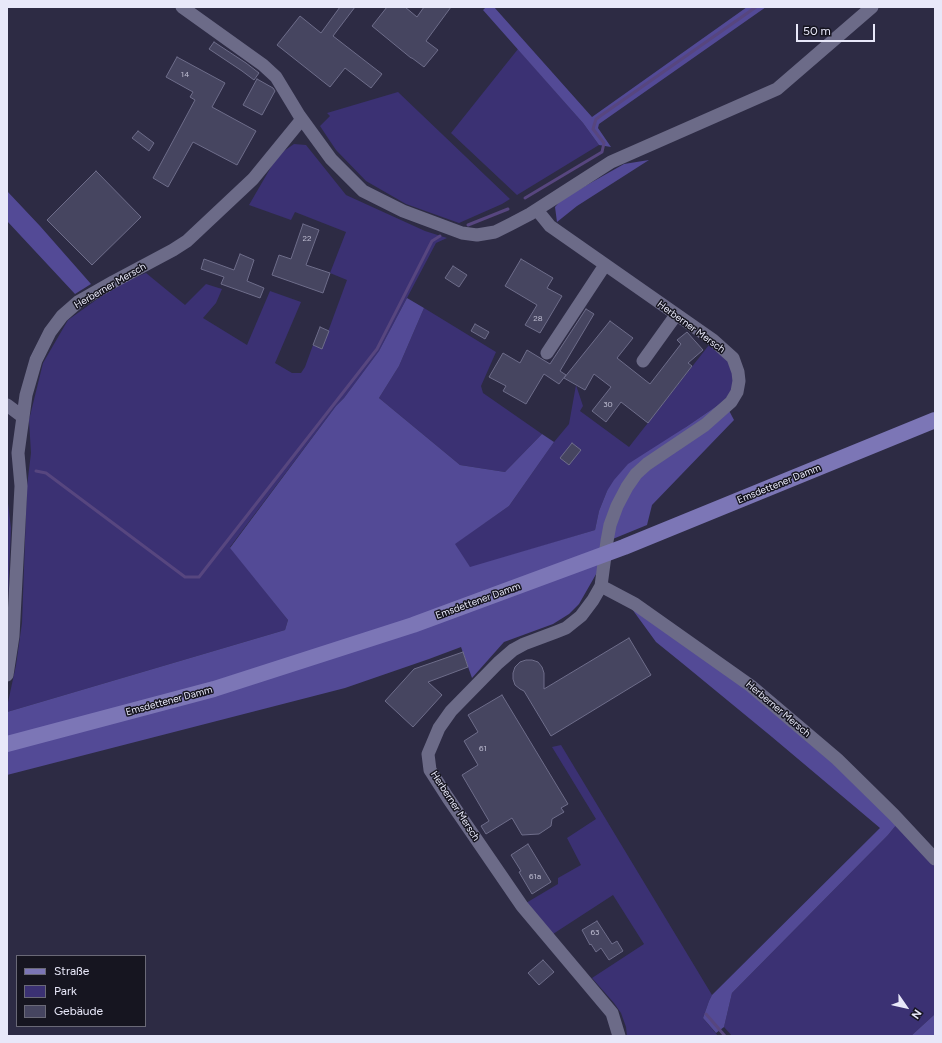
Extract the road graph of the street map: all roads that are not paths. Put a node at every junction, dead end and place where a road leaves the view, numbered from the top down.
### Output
1 (182, 7) edge
2 (872, 7) edge
3 (302, 119) junction
4 (537, 210) junction
5 (605, 265) junction
6 (676, 315) junction
7 (548, 353) dead end
8 (643, 361) dead end
9 (7, 405) edge
10 (23, 417) junction
11 (935, 420) edge
12 (600, 586) junction
13 (7, 675) edge
14 (12, 743) edge
15 (935, 859) edge
16 (619, 1036) edge

1 - 3 street
2 - 4 street
3 - 4 street
3 - 10 street, Herberner Mersch
4 - 5 street, Herberner Mersch
5 - 6 street, Herberner Mersch
5 - 7 street
6 - 8 street
6 - 12 street, Herberner Mersch
9 - 10 street
10 - 13 street, Herberner Mersch
11 - 14 main road, Emsdettener Damm
12 - 15 street, Herberner Mersch
12 - 16 street, Herberner Mersch

